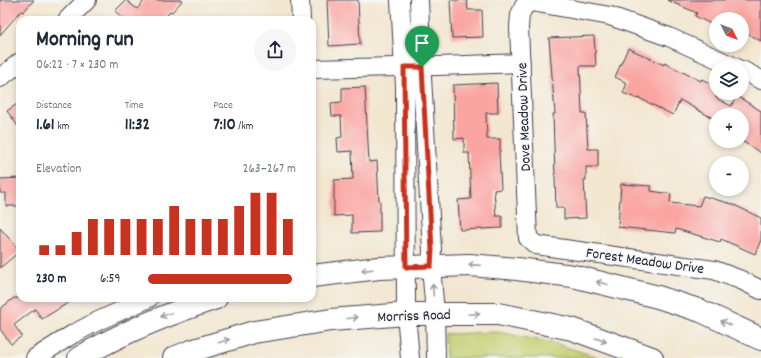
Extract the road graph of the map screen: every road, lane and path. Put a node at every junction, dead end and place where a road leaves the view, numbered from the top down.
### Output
1 (86, 0) edge
2 (300, 0) edge
3 (400, 0) edge
4 (419, 0) edge
5 (71, 16) edge
6 (301, 16) edge
7 (720, 60) edge
8 (521, 63) junction
9 (16, 65) edge
10 (404, 67) junction
11 (422, 67) junction
12 (316, 69) edge
13 (749, 74) edge
14 (0, 78) edge
15 (761, 80) edge
16 (528, 238) joint
17 (431, 266) junction
18 (406, 267) junction
19 (316, 276) edge
20 (761, 290) edge
21 (140, 302) edge
22 (204, 302) edge
23 (406, 314) junction
24 (435, 314) junction
25 (761, 340) edge
26 (35, 358) edge
27 (78, 358) edge
28 (174, 358) edge
29 (410, 358) edge
30 (436, 358) edge
31 (652, 358) edge

1 - 5 street
2 - 6 street
3 - 10 street
4 - 11 street
7 - 8 street, Dove Meadow Drive
8 - 11 street
8 - 16 street, Dove Meadow Drive
9 - 14 street
10 - 11 street
10 - 12 street
10 - 18 street
11 - 17 street
13 - 15 street
16 - 20 street, Forest Meadow Drive
17 - 18 main road
24 -> 17 street
25 -> 17 main road
18 -> 19 main road
18 - 23 street
21 - 26 street
22 -> 27 main road
23 - 24 main road, Morriss Road
28 -> 23 main road, Morriss Road
23 - 29 street
24 - 30 street
24 -> 31 main road, Morriss Road

